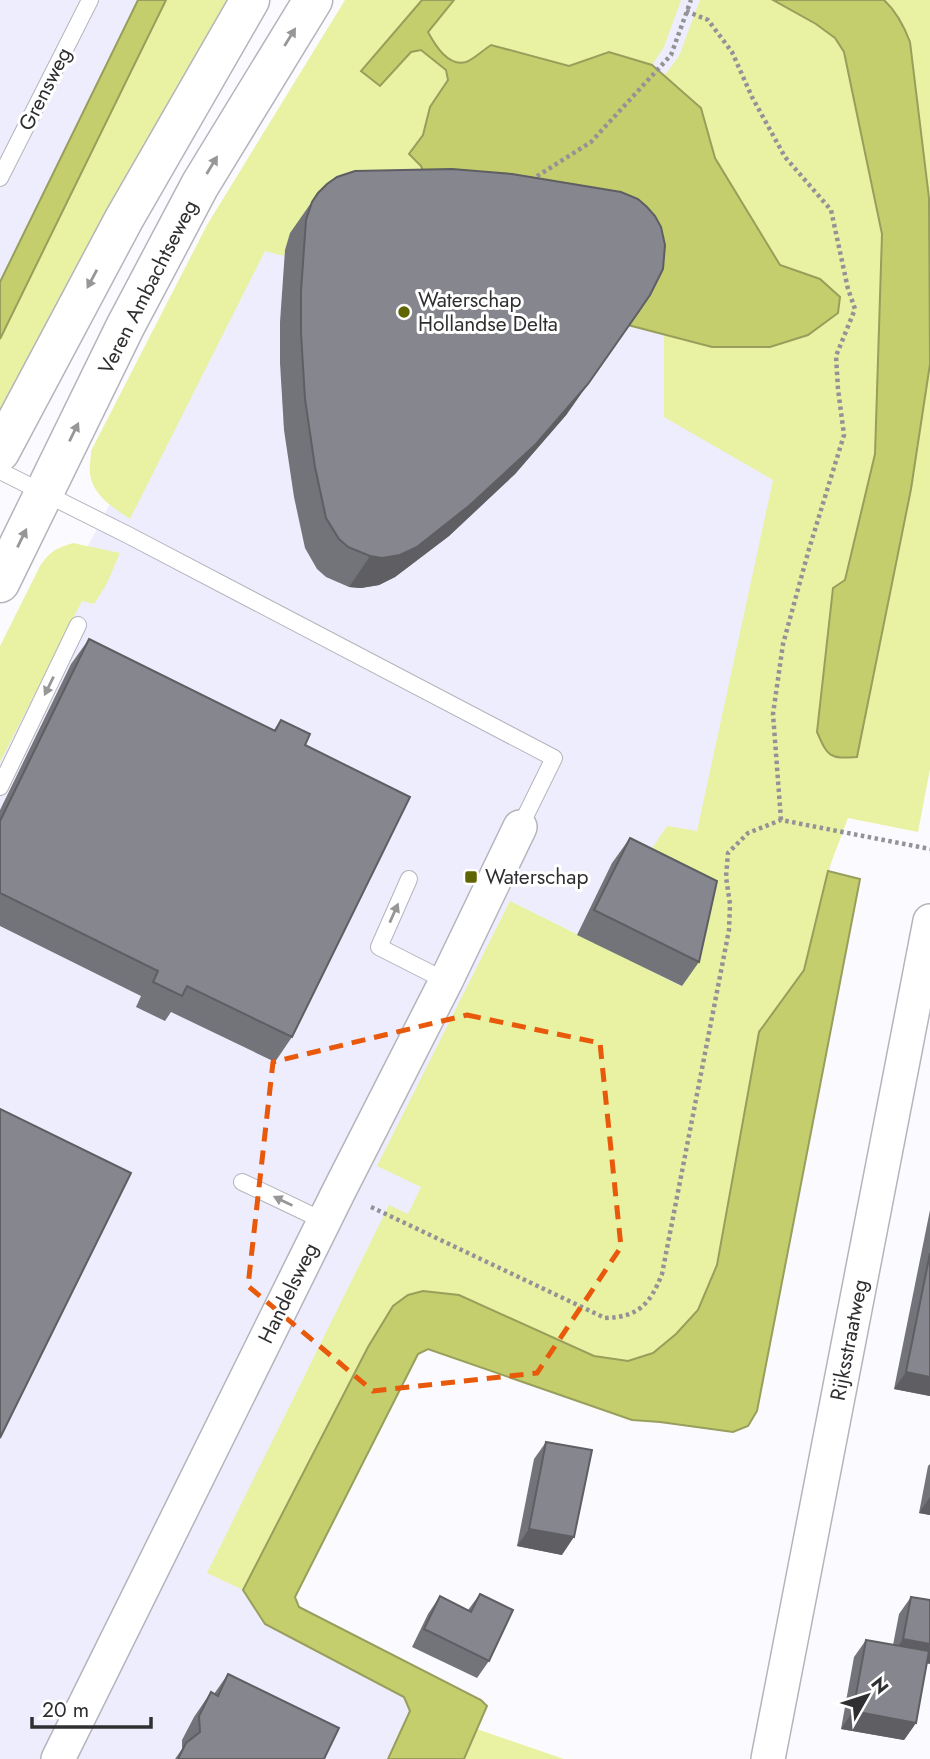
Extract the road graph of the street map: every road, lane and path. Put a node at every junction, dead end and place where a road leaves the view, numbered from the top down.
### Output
1 (90, 0) edge
2 (250, 0) edge
3 (313, 0) edge
4 (691, 0) edge
5 (686, 12) junction
6 (0, 178) edge
7 (525, 183) edge
8 (0, 452) edge
9 (0, 471) edge
10 (44, 493) junction
11 (0, 583) edge
12 (78, 625) dead end
13 (0, 787) edge
14 (781, 820) junction
15 (520, 827) joint
16 (930, 849) edge
17 (410, 879) dead end
18 (930, 922) edge
19 (446, 981) junction
20 (242, 1182) dead end
21 (339, 1191) junction
22 (324, 1221) junction
23 (58, 1759) edge
24 (768, 1759) edge

1 - 6 lane, Grensweg
2 -> 8 main road
10 -> 3 main road, Veren Ambachtseweg
4 - 5 path
5 - 7 path
5 - 14 path
9 - 10 lane
11 -> 10 main road, Veren Ambachtseweg
10 - 15 lane
12 -> 13 lane
14 - 16 path
14 - 21 path
15 - 19 street, Handelsweg
19 -> 17 lane
18 - 24 street, Rijksstraatweg
19 - 21 street, Handelsweg
22 -> 20 lane
21 - 22 street, Handelsweg
22 - 23 street, Handelsweg

